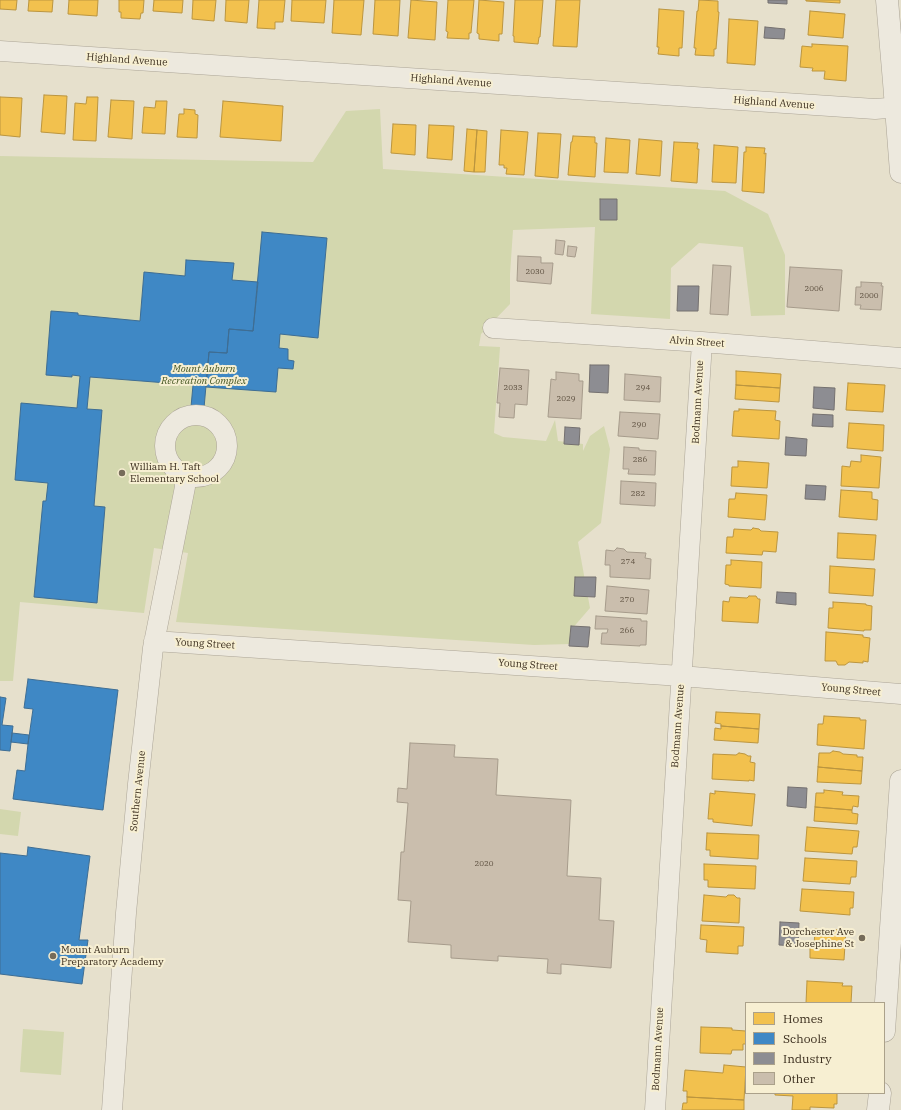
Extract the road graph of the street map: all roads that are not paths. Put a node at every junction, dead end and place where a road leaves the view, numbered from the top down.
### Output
1 (887, 0) edge
2 (0, 51) edge
3 (899, 108) edge
4 (901, 172) edge
5 (493, 328) dead end
6 (702, 342) junction
7 (901, 358) edge
8 (184, 476) dead end
9 (154, 641) junction
10 (682, 676) junction
11 (901, 694) edge
12 (901, 781) edge
13 (895, 966) edge
14 (885, 1025) edge
15 (880, 1094) edge
16 (112, 1110) edge
17 (655, 1110) edge
18 (878, 1110) edge

1 - 3 street
2 - 3 street, Highland Avenue
3 - 4 street
5 - 6 street, Alvin Street
6 - 7 street, Alvin Street
6 - 10 street, Bodmann Avenue
8 - 9 street, Southern Avenue
9 - 10 street, Young Street
9 - 16 street, Southern Avenue
10 - 11 street, Young Street
10 - 17 street, Bodmann Avenue
12 - 13 street
13 - 14 street
15 - 18 street

